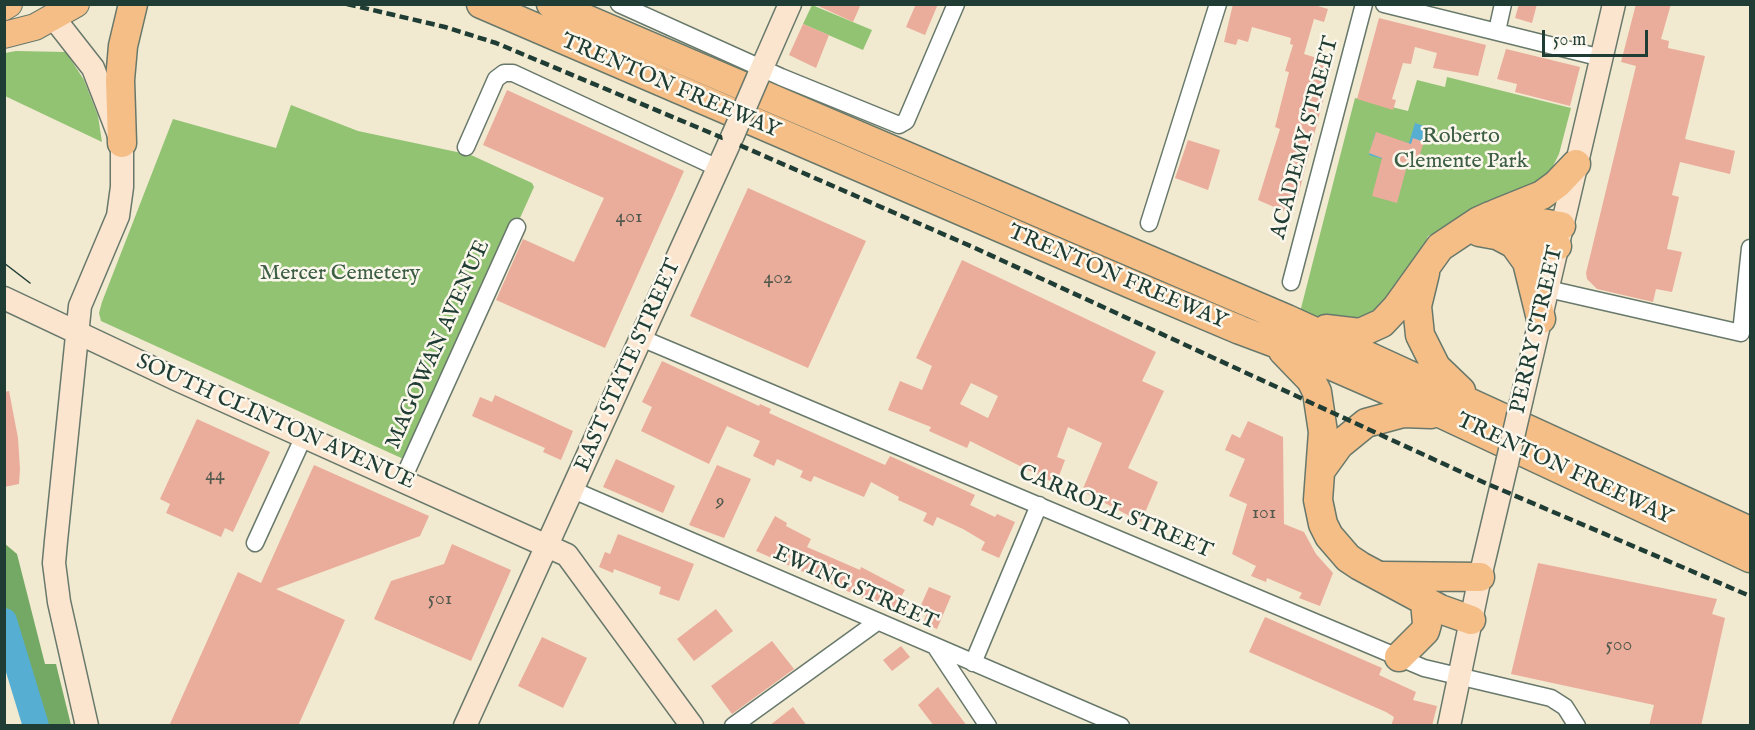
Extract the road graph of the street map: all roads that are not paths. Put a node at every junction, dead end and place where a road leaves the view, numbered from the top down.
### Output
1 (9, 4) edge
2 (76, 4) edge
3 (133, 4) edge
4 (459, 4) edge
5 (481, 4) edge
6 (550, 4) edge
7 (619, 4) edge
8 (790, 4) edge
9 (956, 4) edge
10 (1218, 4) edge
11 (1364, 4) edge
12 (1384, 4) edge
13 (1503, 4) edge
14 (1614, 4) edge
15 (4, 7) edge
16 (47, 11) edge
17 (516, 21) junction
18 (1497, 31) junction
19 (4, 35) edge
20 (1602, 58) junction
21 (760, 73) junction
22 (122, 143) junction
23 (466, 147) dead end
24 (1576, 164) junction
25 (718, 168) junction
26 (1149, 223) dead end
27 (1491, 225) junction
28 (518, 227) dead end
29 (1559, 236) junction
30 (1750, 248) edge
31 (1428, 262) junction
32 (1291, 282) dead end
33 (1548, 289) junction
34 (4, 298) edge
35 (1541, 319) junction
36 (1281, 331) junction
37 (76, 332) junction
38 (641, 338) junction
39 (1485, 408) junction
40 (1442, 414) junction
41 (303, 436) junction
42 (1321, 470) junction
43 (402, 481) junction
44 (573, 490) junction
45 (1039, 506) junction
46 (1750, 531) edge
47 (255, 543) dead end
48 (547, 546) junction
49 (1750, 558) edge
50 (1381, 576) junction
51 (1480, 577) junction
52 (1425, 601) junction
53 (1472, 620) junction
54 (877, 622) junction
55 (937, 649) junction
56 (1399, 657) junction
57 (973, 663) junction
58 (1460, 677) junction
59 (1575, 721) edge
60 (87, 726) edge
61 (465, 726) edge
62 (692, 726) edge
63 (733, 726) edge
64 (988, 726) edge
65 (1121, 726) edge
66 (1449, 726) edge

1 - 15 main road
2 - 16 main road
3 - 22 highway
4 - 17 highway
5 - 17 highway, TRENTON FREEWAY
6 - 36 highway, TRENTON FREEWAY
7 - 21 street
8 - 21 street, EAST STATE STREET
9 - 21 street
10 - 26 street
11 - 32 street, ACADEMY STREET
12 - 18 street
13 - 18 street
14 - 20 street, PERRY STREET
16 - 19 main road
16 - 22 street
17 - 36 highway, TRENTON FREEWAY
18 - 20 street
20 - 24 street, PERRY STREET
21 - 25 street, EAST STATE STREET, bridge
22 - 37 street
23 - 25 street
24 - 27 highway
24 - 29 street, PERRY STREET
25 - 38 street, EAST STATE STREET
27 - 29 highway
27 - 31 highway
27 - 35 highway
28 - 43 street, MAGOWAN AVENUE
29 - 33 street, PERRY STREET
30 - 33 street
31 - 36 highway
31 - 39 highway
33 - 35 street, PERRY STREET
34 - 37 street, SOUTH CLINTON AVENUE
35 - 51 street, PERRY STREET, bridge
36 - 39 highway, TRENTON FREEWAY
36 - 40 highway, TRENTON FREEWAY
36 - 42 highway
37 - 41 street, SOUTH CLINTON AVENUE
37 - 60 street
38 - 44 street, EAST STATE STREET
38 - 45 street, CARROLL STREET
39 - 46 highway, TRENTON FREEWAY
40 - 42 highway
40 - 49 highway, TRENTON FREEWAY
41 - 43 street, SOUTH CLINTON AVENUE
41 - 47 street
42 - 50 highway
43 - 48 street, SOUTH CLINTON AVENUE
44 - 48 street, EAST STATE STREET
44 - 54 street, EWING STREET
45 - 56 street, CARROLL STREET
45 - 57 street
48 - 61 street, EAST STATE STREET
48 - 62 street, SOUTH CLINTON AVENUE
50 - 51 highway
50 - 52 highway
51 - 53 street, PERRY STREET
52 - 53 highway
52 - 56 highway
53 - 58 street, PERRY STREET
54 - 55 street, EWING STREET
54 - 63 street
55 - 57 street, EWING STREET
55 - 64 street
56 - 58 street, CARROLL STREET
57 - 65 street, EWING STREET
58 - 59 street, CARROLL STREET
58 - 66 street, PERRY STREET

